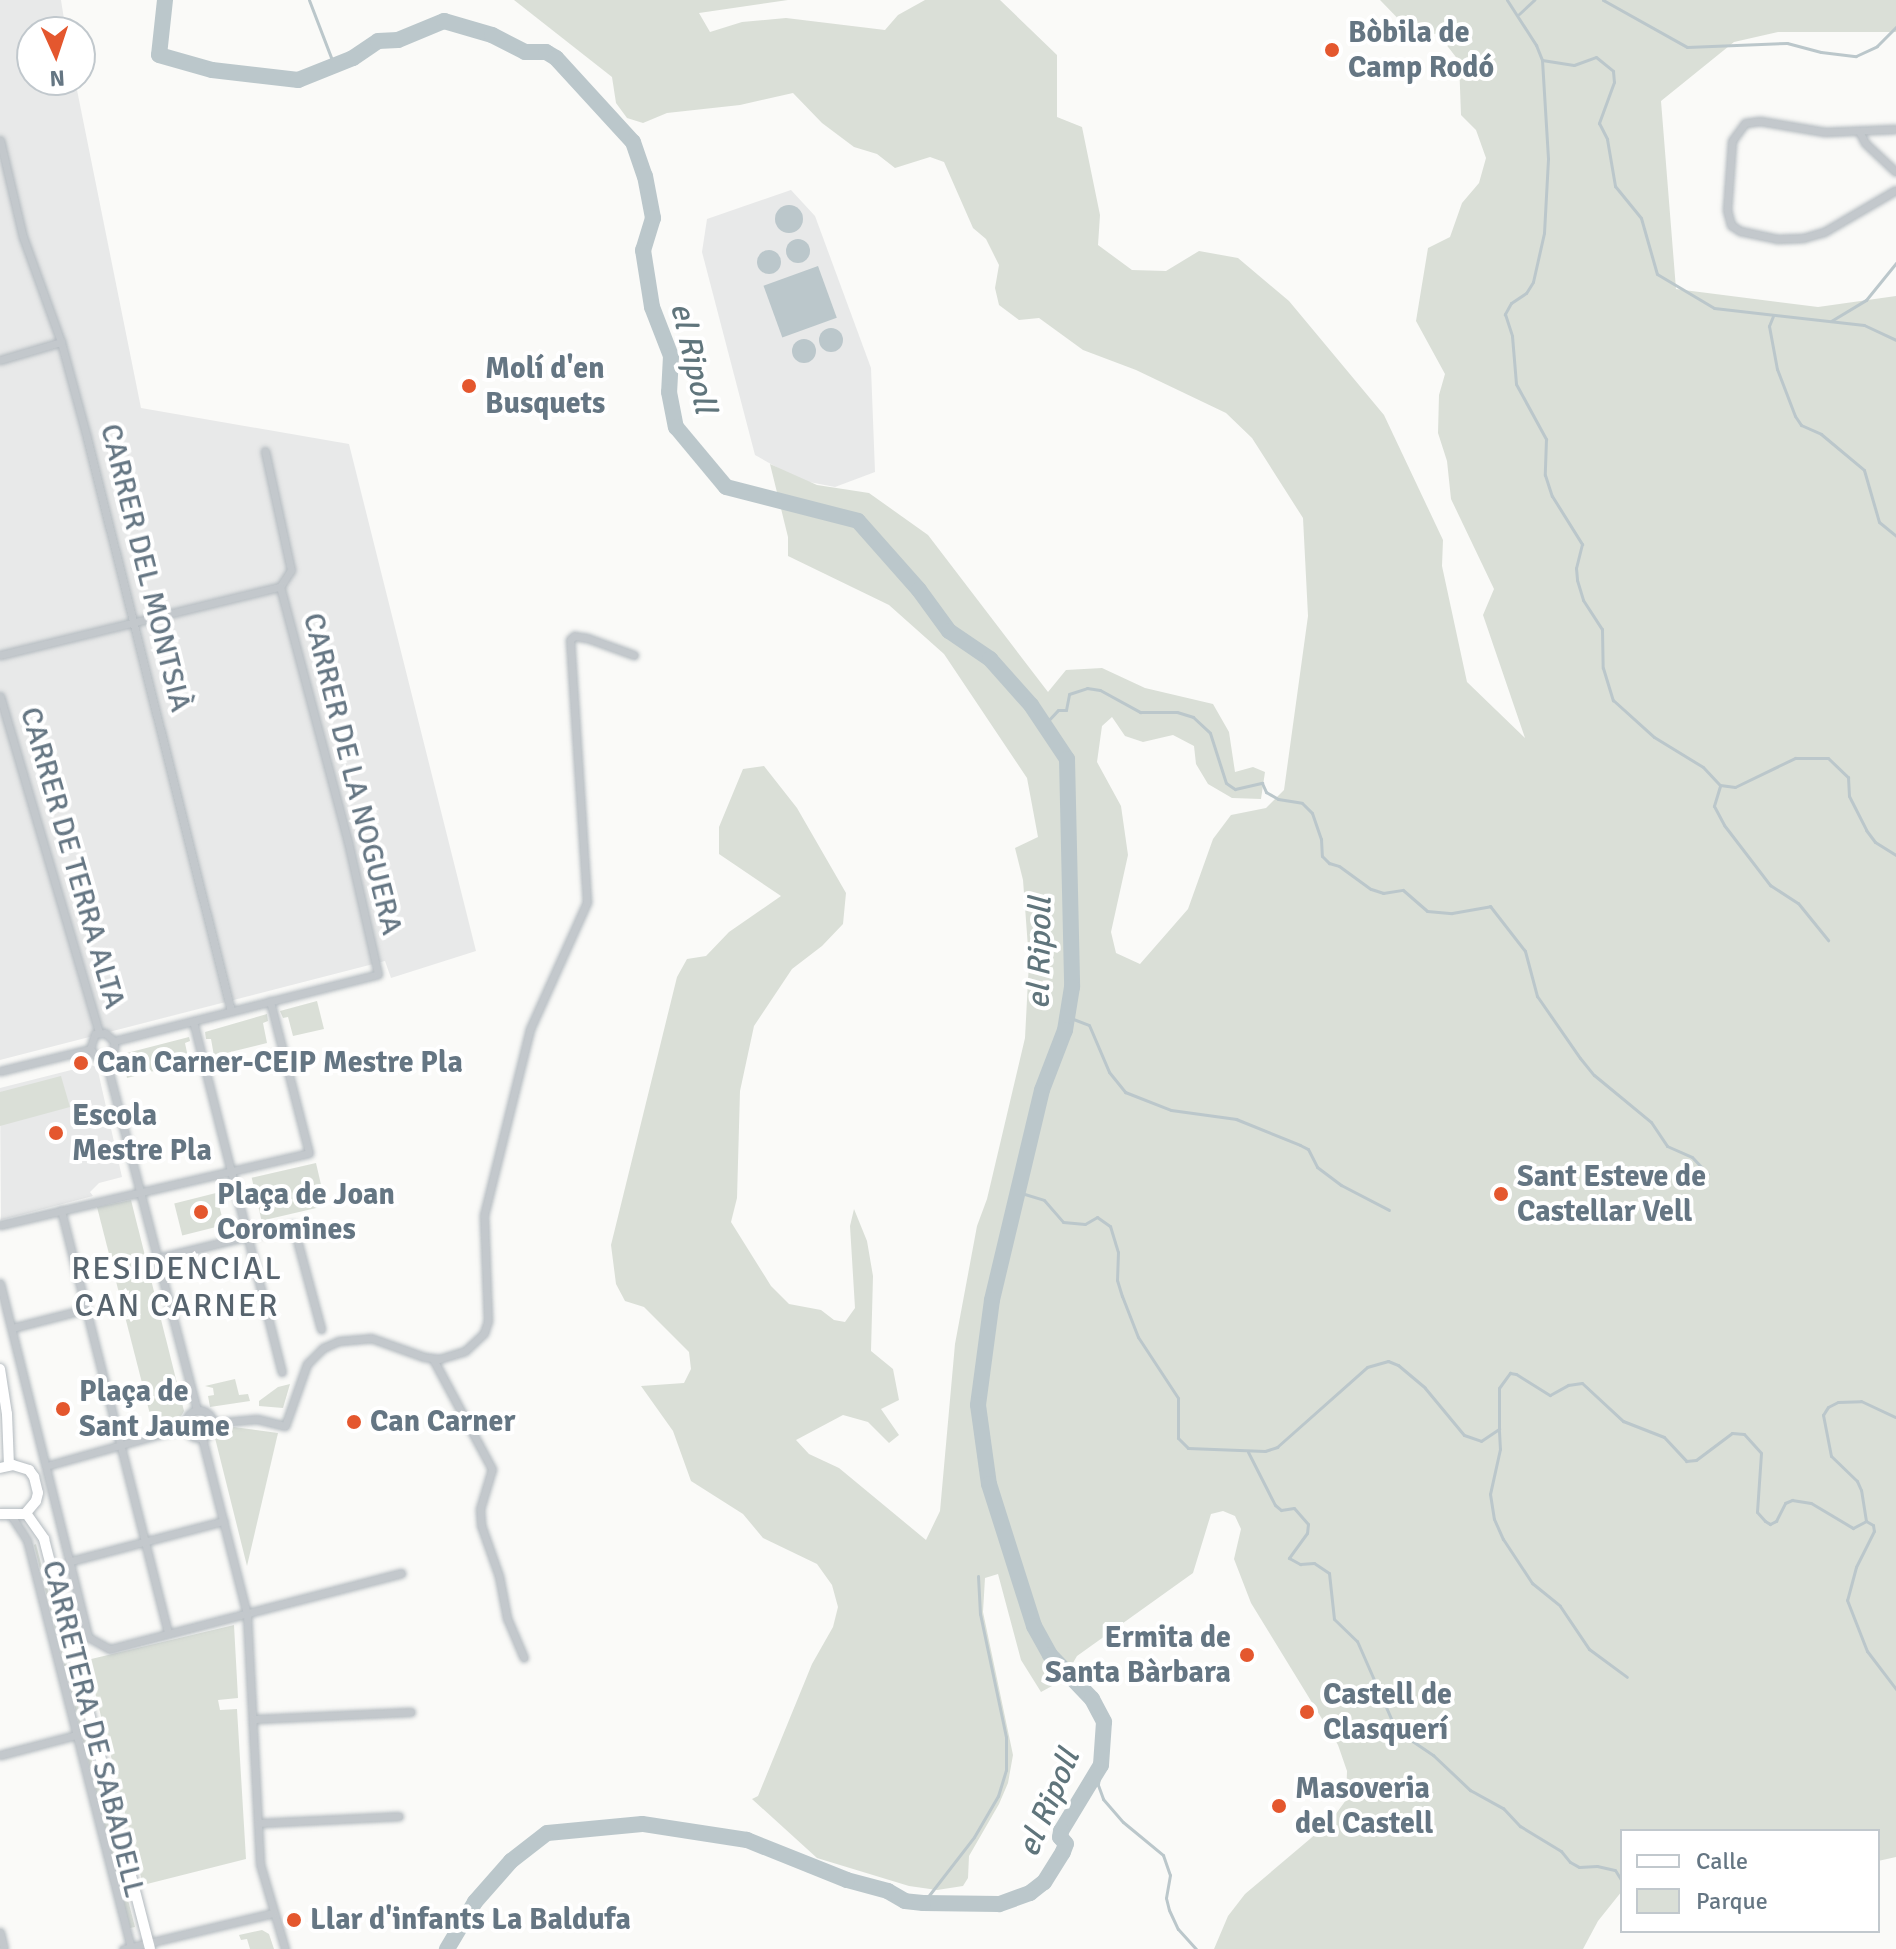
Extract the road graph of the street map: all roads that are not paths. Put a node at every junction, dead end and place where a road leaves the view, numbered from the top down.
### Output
1 (1896, 129) edge
2 (1859, 131) junction
3 (0, 140) edge
4 (1896, 172) edge
5 (1896, 190) edge
6 (61, 342) junction
7 (0, 360) edge
8 (265, 451) dead end
9 (280, 587) junction
10 (135, 622) junction
11 (0, 655) edge
12 (634, 655) dead end
13 (0, 696) edge
14 (270, 1001) junction
15 (231, 1011) junction
16 (193, 1021) junction
17 (99, 1033) junction
18 (114, 1041) junction
19 (90, 1049) junction
20 (105, 1057) junction
21 (0, 1071) edge
22 (232, 1171) junction
23 (140, 1191) junction
24 (61, 1210) junction
25 (0, 1225) edge
26 (249, 1236) junction
27 (158, 1258) junction
28 (0, 1283) edge
29 (86, 1309) junction
30 (12, 1328) junction
31 (321, 1329) dead end
32 (433, 1359) junction
33 (0, 1369) edge
34 (282, 1372) dead end
35 (197, 1410) junction
36 (213, 1423) junction
37 (185, 1427) junction
38 (202, 1438) junction
39 (122, 1447) junction
40 (4, 1466) edge
41 (46, 1466) junction
42 (26, 1513) junction
43 (4, 1516) edge
44 (224, 1521) junction
45 (144, 1541) junction
46 (71, 1561) junction
47 (401, 1573) dead end
48 (247, 1615) junction
49 (168, 1634) junction
50 (524, 1658) dead end
51 (411, 1712) dead end
52 (254, 1719) junction
53 (76, 1735) junction
54 (0, 1755) edge
55 (399, 1816) dead end
56 (258, 1823) junction
57 (273, 1913) junction
58 (0, 1932) edge
59 (149, 1946) edge
60 (128, 1948) edge
61 (4, 1949) edge
62 (285, 1949) edge

1 - 2 street
2 - 4 street
2 - 5 street
3 - 6 street, CARRER DEL MONTSIÀ
6 - 7 street
6 - 10 street, CARRER DEL MONTSIÀ
8 - 9 street
9 - 10 street
9 - 14 street, CARRER DE LA NOGUERA
10 - 11 street
10 - 15 street, CARRER DEL MONTSIÀ
12 - 32 street
13 - 17 street, CARRER DE TERRA ALTA
14 - 15 street
14 - 22 street
15 - 16 street
16 - 18 street
16 - 22 street
17 - 18 street
17 - 19 street
18 - 20 street
19 - 20 street
19 - 21 street
20 - 23 street
22 - 23 street
22 - 26 street
23 - 24 street
23 - 27 street
24 - 25 street
24 - 29 street
26 - 27 street
26 - 31 street
26 - 34 street
27 - 35 street
28 - 30 street
29 - 30 street
29 - 39 street
30 - 41 street
32 - 36 street
32 - 50 street
33 - 40 street
35 - 36 street
35 - 37 street
36 - 38 street
37 - 38 street
37 - 39 street
38 - 44 street
39 - 41 street
39 - 45 street
40 - 42 street
41 - 46 street
42 - 43 street
42 - 59 street, CARRETERA DE SABADELL
43 - 53 street
44 - 45 street
44 - 48 street
45 - 46 street
45 - 49 street
46 - 49 street
47 - 48 street
48 - 49 street
48 - 52 street
51 - 52 street
52 - 56 street
53 - 54 street
53 - 60 street
55 - 56 street
56 - 57 street
57 - 59 street
57 - 62 street
58 - 61 street
59 - 60 street

